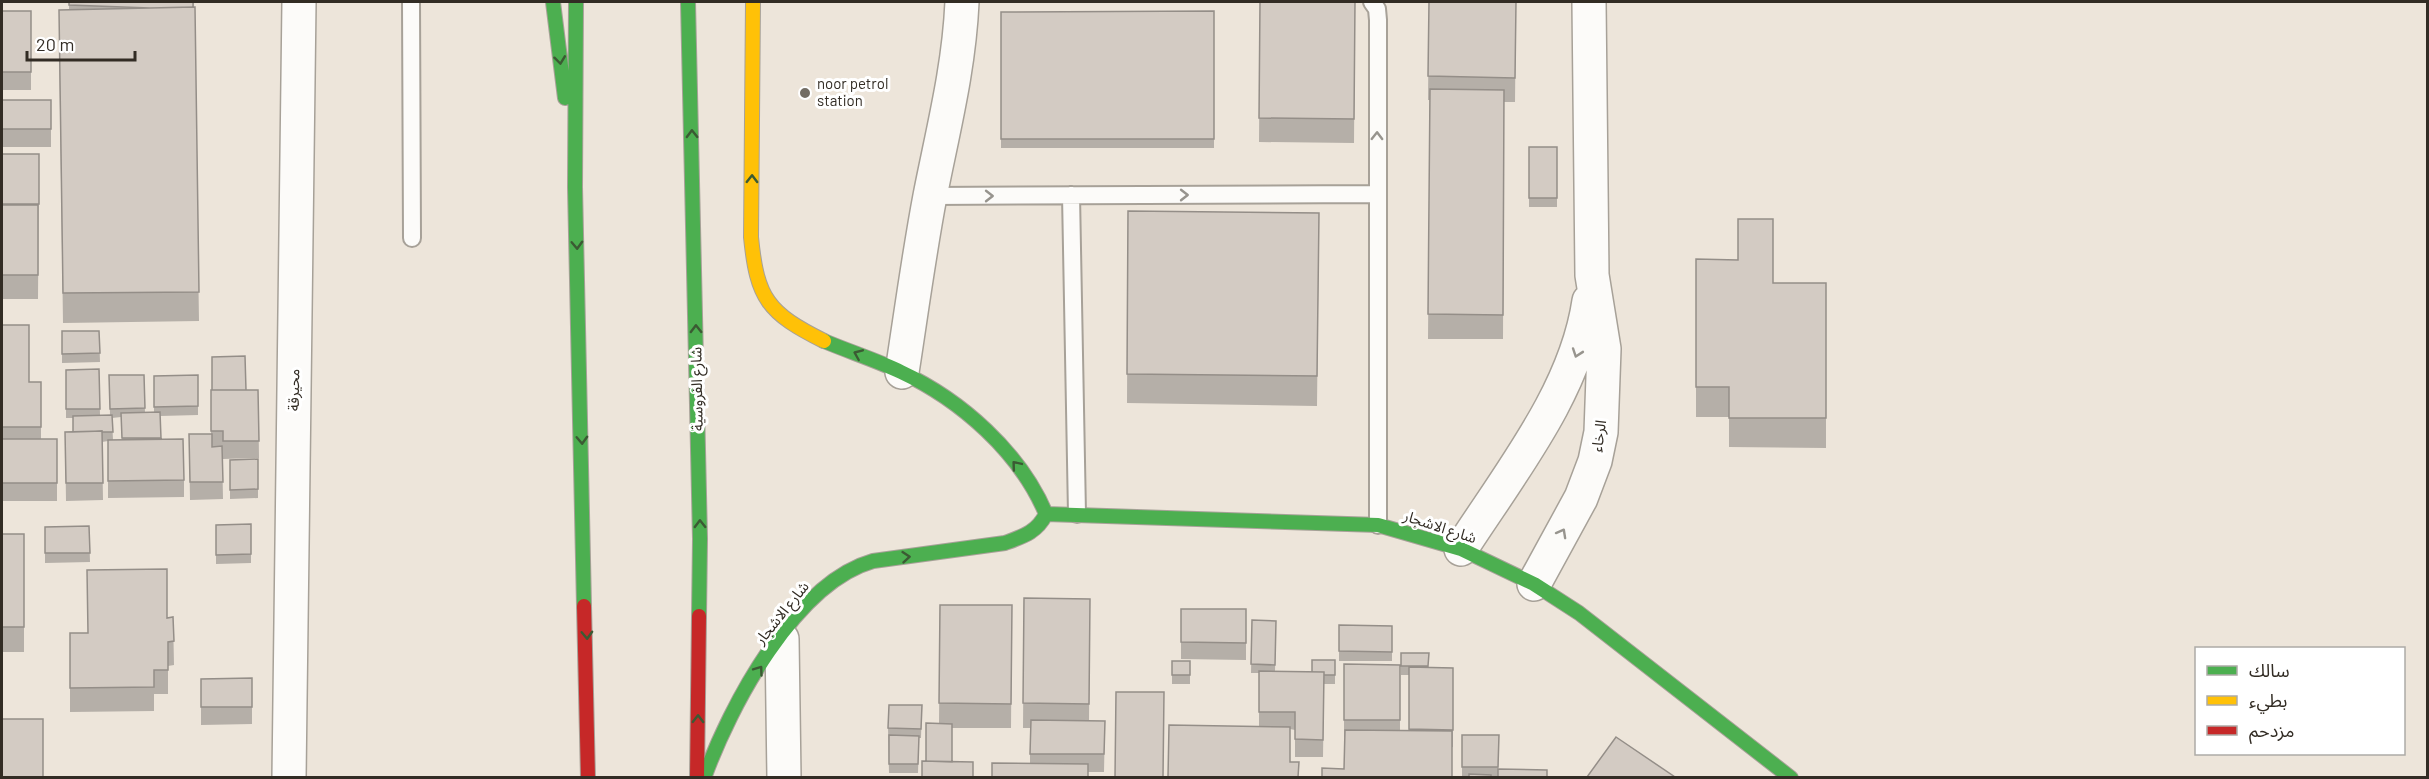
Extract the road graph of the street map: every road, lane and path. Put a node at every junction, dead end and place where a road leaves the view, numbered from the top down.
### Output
1 (298, 2) edge
2 (411, 2) edge
3 (553, 2) edge
4 (576, 2) edge
5 (688, 2) edge
6 (753, 2) edge
7 (962, 2) edge
8 (1372, 2) edge
9 (1589, 2) edge
10 (575, 186) junction
11 (1376, 194) junction
12 (1071, 195) junction
13 (930, 196) junction
14 (412, 238) dead end
15 (1592, 275) junction
16 (902, 372) junction
17 (1046, 514) junction
18 (1077, 514) junction
19 (1378, 525) junction
20 (1461, 549) junction
21 (1534, 584) junction
22 (782, 639) junction
23 (290, 777) edge
24 (588, 777) edge
25 (697, 777) edge
26 (704, 777) edge
27 (784, 777) edge
28 (1791, 777) edge

1 - 23 street, محيرقة
2 - 14 lane
3 -> 10 main road
4 - 10 main road
25 -> 5 main road, شارع الفروسية
16 -> 6 main road
7 - 13 street
11 -> 8 lane
9 - 15 street, الرخاء
10 -> 24 main road
12 -> 11 lane
11 - 19 lane
13 -> 12 lane
12 - 18 lane
13 - 16 street
15 -> 20 street, الرخاء
21 -> 15 street, الرخاء
17 -> 16 main road
17 - 18 main road, شارع الاشجار
22 -> 17 main road, شارع الاشجار
18 - 19 main road, شارع الاشجار
19 - 20 main road, شارع الاشجار
20 - 21 main road, شارع الاشجار
21 - 28 main road, شارع الاشجار
26 -> 22 main road, شارع الاشجار
22 - 27 street

